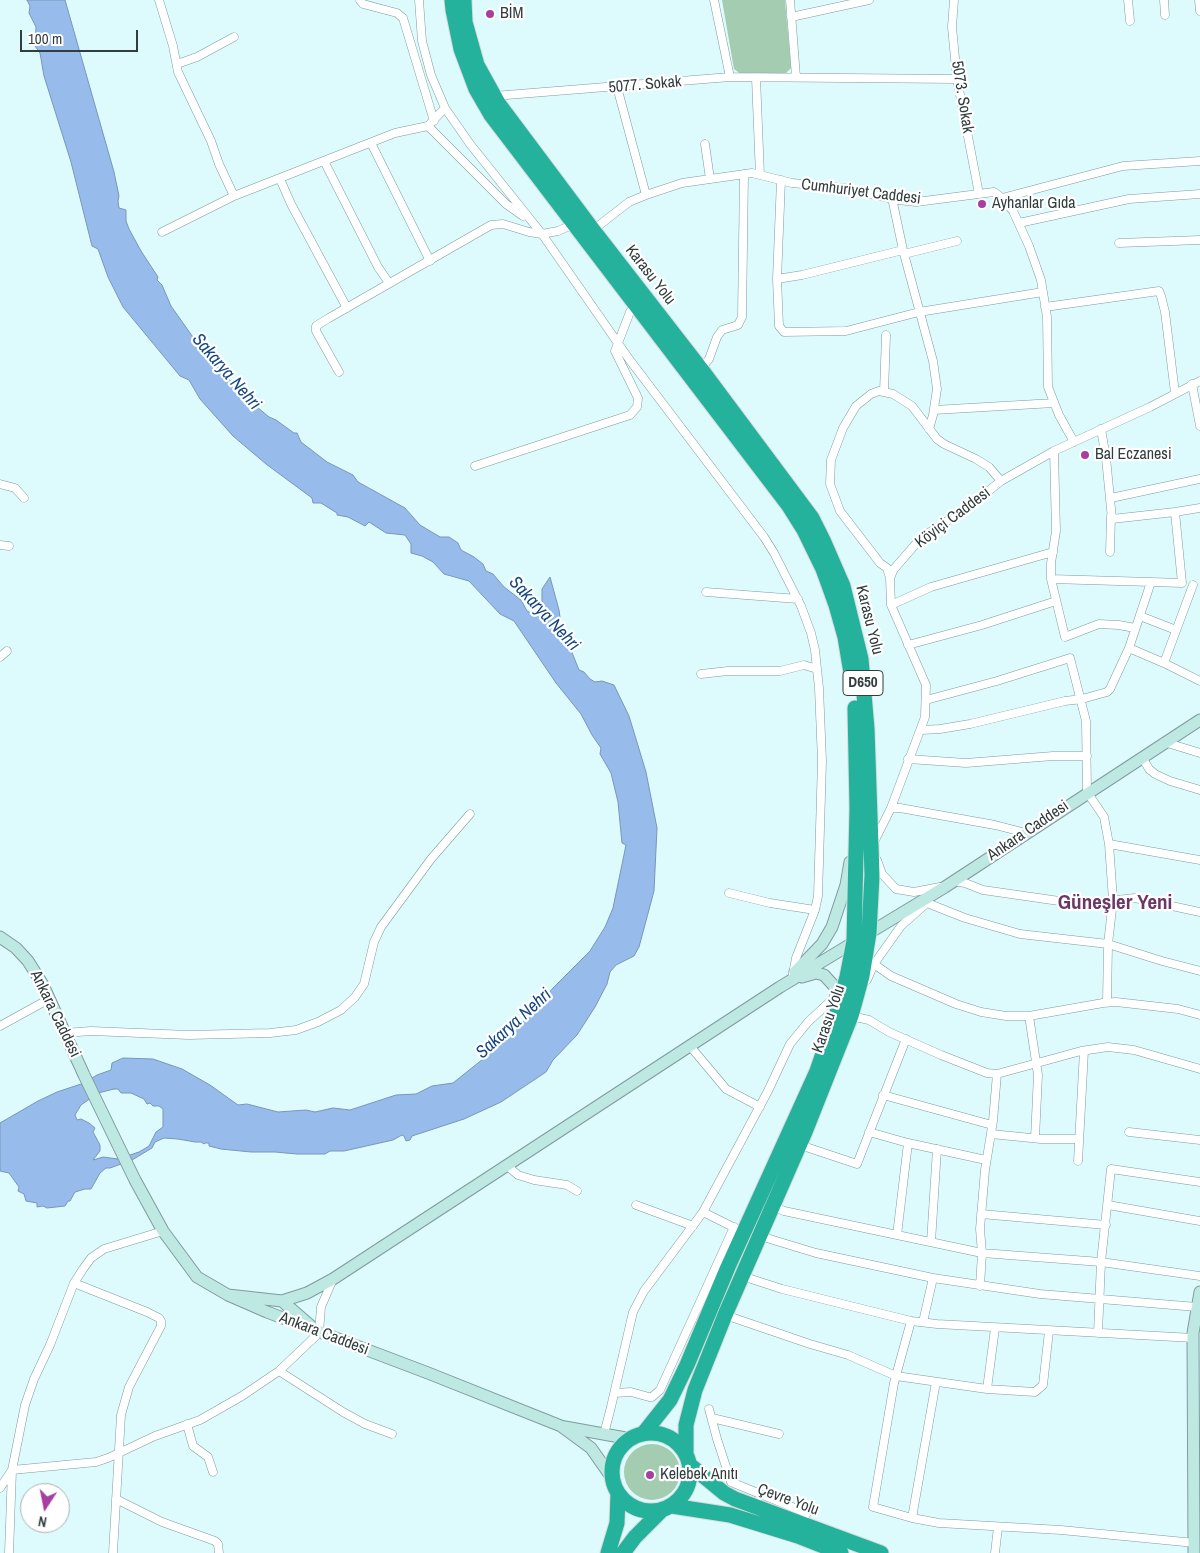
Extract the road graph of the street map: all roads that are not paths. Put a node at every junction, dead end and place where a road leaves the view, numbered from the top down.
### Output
1 (159, 0) edge
2 (360, 0) edge
3 (419, 0) edge
4 (452, 0) edge
5 (464, 0) edge
6 (714, 0) edge
7 (790, 0) edge
8 (869, 0) edge
9 (954, 0) edge
10 (1128, 0) edge
11 (1164, 0) edge
12 (1199, 0) edge
13 (1200, 11) edge
14 (1165, 15) dead end
15 (791, 17) junction
16 (1130, 20) dead end
17 (234, 36) dead end
18 (177, 64) junction
19 (730, 77) junction
20 (796, 77) junction
21 (756, 78) junction
22 (958, 79) junction
23 (617, 87) junction
24 (494, 96) junction
25 (445, 108) junction
26 (431, 123) junction
27 (371, 143) junction
28 (705, 144) dead end
29 (1200, 161) edge
30 (324, 162) junction
31 (744, 174) junction
32 (760, 175) junction
33 (280, 179) junction
34 (710, 179) junction
35 (781, 180) junction
36 (979, 194) junction
37 (1200, 194) edge
38 (646, 195) junction
39 (234, 196) junction
40 (892, 198) junction
41 (1002, 198) junction
42 (1019, 223) junction
43 (533, 224) junction
44 (574, 224) junction
45 (593, 230) junction
46 (162, 232) dead end
47 (542, 234) junction
48 (1200, 240) edge
49 (957, 241) dead end
50 (1119, 244) dead end
51 (904, 252) junction
52 (430, 261) junction
53 (778, 279) junction
54 (389, 283) junction
55 (1043, 292) junction
56 (635, 305) junction
57 (1045, 307) junction
58 (347, 308) junction
59 (919, 312) junction
60 (886, 336) dead end
61 (618, 343) junction
62 (701, 369) junction
63 (339, 372) dead end
64 (1200, 381) edge
65 (1192, 384) junction
66 (884, 392) junction
67 (1176, 393) junction
68 (1054, 403) junction
69 (934, 410) junction
70 (1200, 426) edge
71 (929, 429) junction
72 (1101, 429) junction
73 (1074, 442) junction
74 (1054, 451) junction
75 (475, 466) dead end
76 (1200, 479) edge
77 (1001, 481) junction
78 (0, 484) edge
79 (24, 498) dead end
80 (1111, 498) junction
81 (1200, 508) edge
82 (1175, 512) junction
83 (1111, 516) junction
84 (0, 545) edge
85 (9, 546) dead end
86 (1053, 552) junction
87 (1110, 552) dead end
88 (890, 578) junction
89 (1051, 579) junction
90 (1152, 582) junction
91 (1182, 583) junction
92 (1197, 586) edge
93 (706, 592) dead end
94 (798, 599) junction
95 (1056, 601) junction
96 (891, 605) junction
97 (1140, 616) junction
98 (1135, 628) junction
99 (1176, 630) junction
100 (908, 645) junction
101 (1129, 648) junction
102 (7, 651) dead end
103 (0, 657) edge
104 (1164, 663) junction
105 (817, 669) junction
106 (701, 674) dead end
107 (1198, 677) edge
108 (926, 700) junction
109 (1082, 700) junction
110 (1200, 720) edge
111 (920, 730) junction
112 (1164, 742) junction
113 (1200, 753) edge
114 (1087, 756) junction
115 (1142, 757) junction
116 (908, 759) junction
117 (1200, 790) edge
118 (1087, 792) junction
119 (857, 808) junction
120 (891, 808) junction
121 (470, 814) dead end
122 (1026, 833) junction
123 (1109, 844) junction
124 (872, 846) junction
125 (1200, 860) edge
126 (949, 884) junction
127 (729, 893) dead end
128 (1113, 900) junction
129 (927, 903) junction
130 (815, 910) junction
131 (1200, 912) edge
132 (869, 933) junction
133 (0, 936) edge
134 (854, 941) junction
135 (1108, 944) junction
136 (874, 964) junction
137 (1200, 970) edge
138 (793, 974) junction
139 (780, 986) junction
140 (837, 995) junction
141 (49, 998) junction
142 (1107, 1002) junction
143 (844, 1014) junction
144 (1200, 1015) edge
145 (1029, 1016) junction
146 (0, 1026) edge
147 (65, 1033) junction
148 (906, 1040) junction
149 (690, 1046) junction
150 (1084, 1051) junction
151 (1037, 1064) junction
152 (1200, 1069) edge
153 (997, 1074) junction
154 (884, 1095) junction
155 (760, 1107) junction
156 (992, 1125) junction
157 (870, 1132) junction
158 (1129, 1132) dead end
159 (991, 1134) junction
160 (1035, 1138) junction
161 (1079, 1140) junction
162 (1200, 1140) edge
163 (908, 1143) junction
164 (800, 1145) junction
165 (937, 1149) junction
166 (986, 1160) junction
167 (1078, 1161) dead end
168 (506, 1165) junction
169 (1200, 1182) edge
170 (577, 1191) dead end
171 (636, 1204) dead end
172 (1108, 1205) junction
173 (773, 1206) junction
174 (703, 1212) junction
175 (981, 1214) junction
176 (1200, 1221) edge
177 (1106, 1225) junction
178 (693, 1226) junction
179 (739, 1230) junction
180 (163, 1231) junction
181 (897, 1235) junction
182 (760, 1236) junction
183 (931, 1242) junction
184 (982, 1253) junction
185 (1102, 1262) junction
186 (742, 1276) junction
187 (1200, 1276) edge
188 (933, 1278) junction
189 (333, 1279) junction
190 (74, 1283) junction
191 (980, 1286) junction
192 (1200, 1292) edge
193 (228, 1295) junction
194 (1100, 1298) junction
195 (282, 1300) junction
196 (1196, 1307) junction
197 (725, 1314) junction
198 (911, 1321) junction
199 (923, 1322) junction
200 (995, 1328) junction
201 (1049, 1331) junction
202 (319, 1332) junction
203 (1098, 1334) junction
204 (1194, 1338) junction
205 (279, 1371) junction
206 (896, 1376) junction
207 (936, 1382) junction
208 (988, 1389) junction
209 (614, 1393) junction
210 (709, 1409) dead end
211 (712, 1418) junction
212 (187, 1424) junction
213 (561, 1426) junction
214 (392, 1434) dead end
215 (604, 1434) junction
216 (779, 1434) dead end
217 (637, 1436) junction
218 (120, 1452) junction
219 (688, 1459) junction
220 (12, 1470) junction
221 (213, 1472) dead end
222 (612, 1478) junction
223 (0, 1488) edge
224 (618, 1494) junction
225 (116, 1500) junction
226 (667, 1508) junction
227 (912, 1518) junction
228 (801, 1523) junction
229 (998, 1527) junction
230 (1195, 1548) edge
231 (9, 1553) edge
232 (113, 1553) edge
233 (219, 1553) edge
234 (608, 1553) edge
235 (623, 1553) edge
236 (841, 1553) edge
237 (881, 1553) edge
238 (995, 1553) edge

1 - 18 street
2 - 26 street
3 - 25 street
4 - 44 highway, Karasu Yolu / D650
5 - 24 highway, Karasu Yolu / D650
6 - 19 street
7 - 15 street
8 - 15 street
9 - 22 street, 5073. Sokak
10 - 16 street
11 - 14 street
12 - 13 street
15 - 20 street
17 - 18 street
18 - 39 street
19 - 21 street, 5077. Sokak
19 - 23 street, 5077. Sokak
20 - 21 street, 5077. Sokak
20 - 22 street, 5077. Sokak
21 - 32 street
22 - 36 street, 5073. Sokak
23 - 24 street, 5077. Sokak
23 - 38 street
24 - 45 highway, Karasu Yolu / D650
25 - 26 street
25 - 43 street
26 - 27 street
26 - 43 street
27 - 30 street
27 - 52 street
28 - 34 street
29 - 41 street
30 - 33 street
30 - 54 street
31 - 32 street, Cumhuriyet Caddesi
31 - 34 street, Cumhuriyet Caddesi
31 - 62 street
32 - 35 street, Cumhuriyet Caddesi
33 - 39 street
33 - 58 street
34 - 38 street, Cumhuriyet Caddesi
35 - 40 street, Cumhuriyet Caddesi
35 - 53 street
36 - 40 street, Cumhuriyet Caddesi
36 - 41 street, Cumhuriyet Caddesi
37 - 42 street
38 - 45 street, Cumhuriyet Caddesi
39 - 46 street
40 - 51 street
41 - 42 street
42 - 55 street
43 - 47 street
44 - 47 street
44 - 56 highway, Karasu Yolu / D650
45 - 62 highway, Karasu Yolu / D650
47 - 52 street
47 - 61 street
48 - 50 street
49 - 51 street
51 - 53 street
51 - 59 street
52 - 54 street
53 - 59 street
54 - 58 street
55 - 57 street
55 - 59 street
56 - 61 street
56 - 119 highway, Karasu Yolu / D650
57 - 67 street
57 - 68 street
58 - 63 street
59 - 69 street
60 - 66 street
61 - 75 street
61 - 94 street
62 - 124 highway, Karasu Yolu / D650
64 - 65 street, Köyiçi Caddesi
65 - 67 street, Köyiçi Caddesi
65 - 70 street
66 - 71 street
66 - 88 street
67 - 72 street, Köyiçi Caddesi
68 - 69 street
68 - 73 street
69 - 71 street
71 - 77 street
72 - 73 street, Köyiçi Caddesi
72 - 80 street
73 - 74 street, Köyiçi Caddesi
74 - 77 street, Köyiçi Caddesi
74 - 86 street
76 - 80 street
77 - 88 street, Köyiçi Caddesi
78 - 79 street
80 - 83 street
81 - 82 street
82 - 83 street
82 - 91 street
83 - 87 street
84 - 85 street
86 - 89 street
86 - 96 street
88 - 96 street
89 - 90 street
89 - 95 street
90 - 91 street
90 - 97 street
91 - 92 street
92 - 99 street
93 - 94 street
94 - 105 street
95 - 98 street
95 - 100 street
96 - 100 street
97 - 98 street
97 - 99 street
98 - 101 street
99 - 104 street
100 - 108 street
101 - 104 street
101 - 109 street
102 - 103 street
104 - 107 street
105 - 106 street
105 - 130 street
108 - 109 street
108 - 111 street
109 - 111 street
109 - 114 street
110 - 112 main road, Ankara Caddesi
111 - 116 street
112 - 113 street
112 - 115 main road, Ankara Caddesi
114 - 116 street
114 - 118 street
115 - 117 street
115 - 118 main road, Ankara Caddesi
116 - 120 street
118 - 122 main road, Ankara Caddesi
118 - 123 street
119 - 134 highway, Karasu Yolu / D650
119 - 138 main road
120 - 122 street
120 - 124 street
121 - 147 street
122 - 126 main road, Ankara Caddesi
123 - 125 street
123 - 128 street
124 - 126 street
124 - 132 highway, Karasu Yolu / D650
126 - 128 street
126 - 129 street
126 - 132 main road, Ankara Caddesi
127 - 130 street
128 - 131 street
128 - 135 street
129 - 135 street
129 - 136 street
130 - 138 street
132 - 134 main road, Ankara Caddesi
132 - 143 highway, Karasu Yolu / D650
133 - 141 main road, Ankara Caddesi
134 - 139 main road, Ankara Caddesi
134 - 143 highway, Karasu Yolu / D650
135 - 137 street
135 - 142 street
136 - 143 street
136 - 145 street
138 - 139 main road
139 - 140 main road
139 - 149 main road
140 - 143 main road
140 - 155 street
141 - 146 street
141 - 147 main road, Ankara Caddesi
142 - 144 street
142 - 145 street
143 - 148 street
143 - 164 highway, Karasu Yolu / D650
143 - 179 highway, Karasu Yolu / D650
145 - 151 street
147 - 180 main road, Ankara Caddesi
148 - 153 street
148 - 154 street
149 - 155 street
149 - 168 main road
150 - 151 street
150 - 152 street
150 - 161 street
151 - 153 street
151 - 160 street
153 - 156 street
154 - 156 street
154 - 157 street
155 - 174 street
156 - 159 street
157 - 163 street
157 - 164 street
158 - 162 street
159 - 160 street
159 - 166 street
160 - 161 street
161 - 167 street
163 - 165 street
163 - 181 street
164 - 173 highway, Karasu Yolu / D650
165 - 166 street
165 - 183 street
166 - 175 street
168 - 170 street
168 - 189 main road
169 - 172 street
171 - 178 street
172 - 176 street
172 - 177 street
173 - 181 street
173 - 182 highway, Karasu Yolu / D650
174 - 178 street
174 - 179 street
175 - 177 street
175 - 184 street
177 - 185 street
178 - 209 street
179 - 209 street
179 - 217 highway, Karasu Yolu / D650
180 - 190 street
180 - 193 main road, Ankara Caddesi
181 - 183 street
182 - 186 highway, Karasu Yolu / D650
182 - 188 street
183 - 184 street
184 - 185 street
184 - 191 street
185 - 187 street
185 - 194 street
186 - 197 highway, Karasu Yolu / D650
186 - 198 street
188 - 191 street
188 - 199 street
189 - 195 main road
189 - 202 street
190 - 218 street
190 - 220 street
191 - 194 street
192 - 196 main road
193 - 195 main road
193 - 202 main road, Ankara Caddesi
194 - 196 street
194 - 203 street
195 - 202 main road
196 - 204 main road
197 - 206 street
197 - 219 highway, Karasu Yolu / D650
198 - 199 street
198 - 206 street
199 - 200 street
200 - 201 street
200 - 208 street
201 - 203 street
201 - 208 street
202 - 205 street
202 - 213 main road, Ankara Caddesi
203 - 204 street
204 - 230 main road
205 - 212 street
205 - 214 street
206 - 207 street
206 - 227 street
207 - 208 street
207 - 227 street
209 - 215 street
210 - 211 street
211 - 216 street
211 - 228 street
212 - 218 street
212 - 221 street
213 - 215 main road
213 - 222 main road
215 - 217 main road
217 - 219 highway
217 - 222 highway
218 - 220 street
218 - 225 street
219 - 226 highway
219 - 228 highway, Çevre Yolu
220 - 223 street
220 - 231 street
222 - 224 highway
224 - 226 highway
224 - 234 highway
225 - 232 street
225 - 233 street
226 - 235 highway
226 - 236 highway, Çevre Yolu
227 - 229 street
228 - 237 highway, Çevre Yolu
229 - 230 street
229 - 238 street

